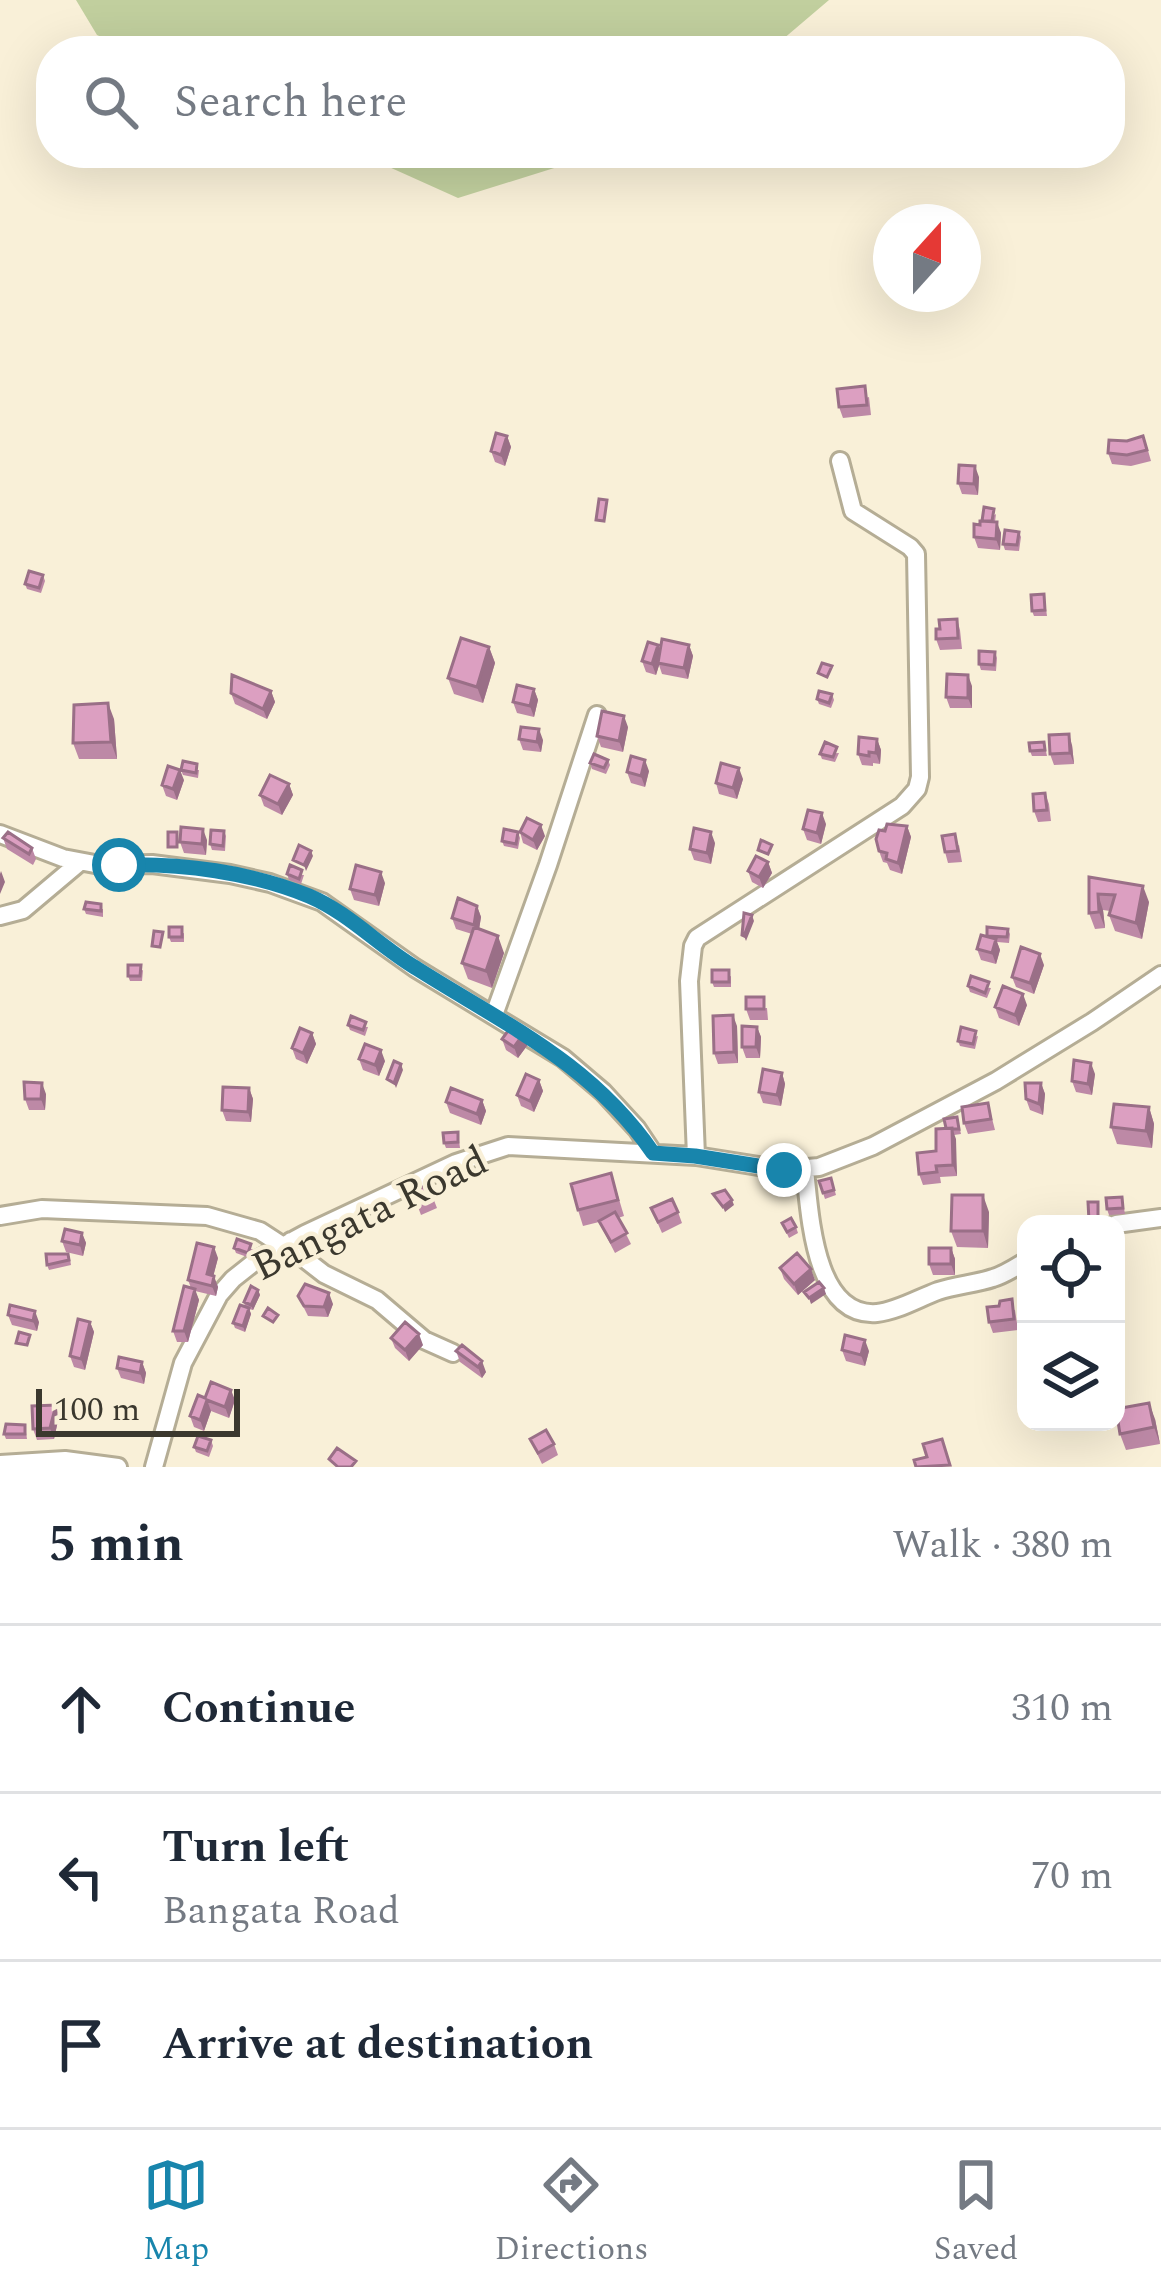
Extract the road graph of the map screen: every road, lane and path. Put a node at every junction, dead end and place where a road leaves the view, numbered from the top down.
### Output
1 (840, 461) dead end
2 (597, 715) edge
3 (0, 834) edge
4 (80, 862) junction
5 (0, 916) edge
6 (1161, 975) edge
7 (494, 1015) junction
8 (653, 1153) junction
9 (695, 1156) junction
10 (805, 1170) junction
11 (0, 1216) edge
12 (1161, 1218) edge
13 (1125, 1223) edge
14 (287, 1244) junction
15 (1017, 1266) edge
16 (453, 1352) edge
17 (0, 1464) edge
18 (118, 1467) edge
19 (154, 1467) edge

1 - 9 street
2 - 7 street
3 - 4 street
4 - 5 street
4 - 7 street
6 - 10 street, Bangata Road
7 - 8 street
8 - 9 street, Bangata Road
8 - 14 street, Bangata Road
9 - 10 street, Bangata Road
10 - 15 street
11 - 14 street
12 - 13 street
14 - 16 street
14 - 19 street, Bangata Road
17 - 18 street

